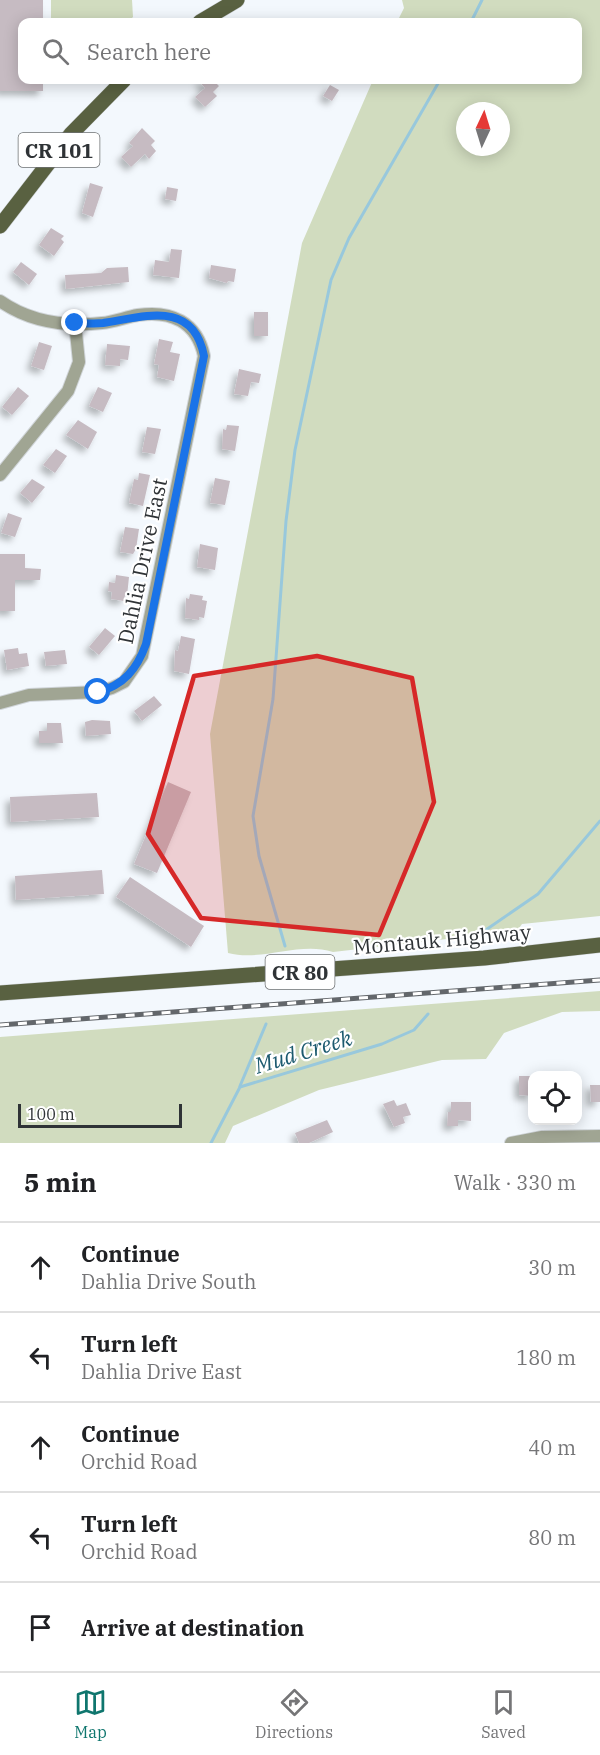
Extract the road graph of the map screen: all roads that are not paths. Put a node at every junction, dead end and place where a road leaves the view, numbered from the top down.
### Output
1 (237, 0) edge
2 (207, 18) edge
3 (120, 84) edge
4 (0, 226) edge
5 (0, 301) edge
6 (75, 323) junction
7 (0, 475) edge
8 (0, 703) edge
9 (600, 945) edge
10 (0, 993) edge
11 (600, 1136) edge
12 (511, 1143) edge

1 - 2 main road
3 - 4 main road, CR 101
5 - 6 street, Dahlia Drive East
6 - 7 street
6 - 8 street, Dahlia Drive East
9 - 10 main road, Montauk Highway / CR 80
11 - 12 street

